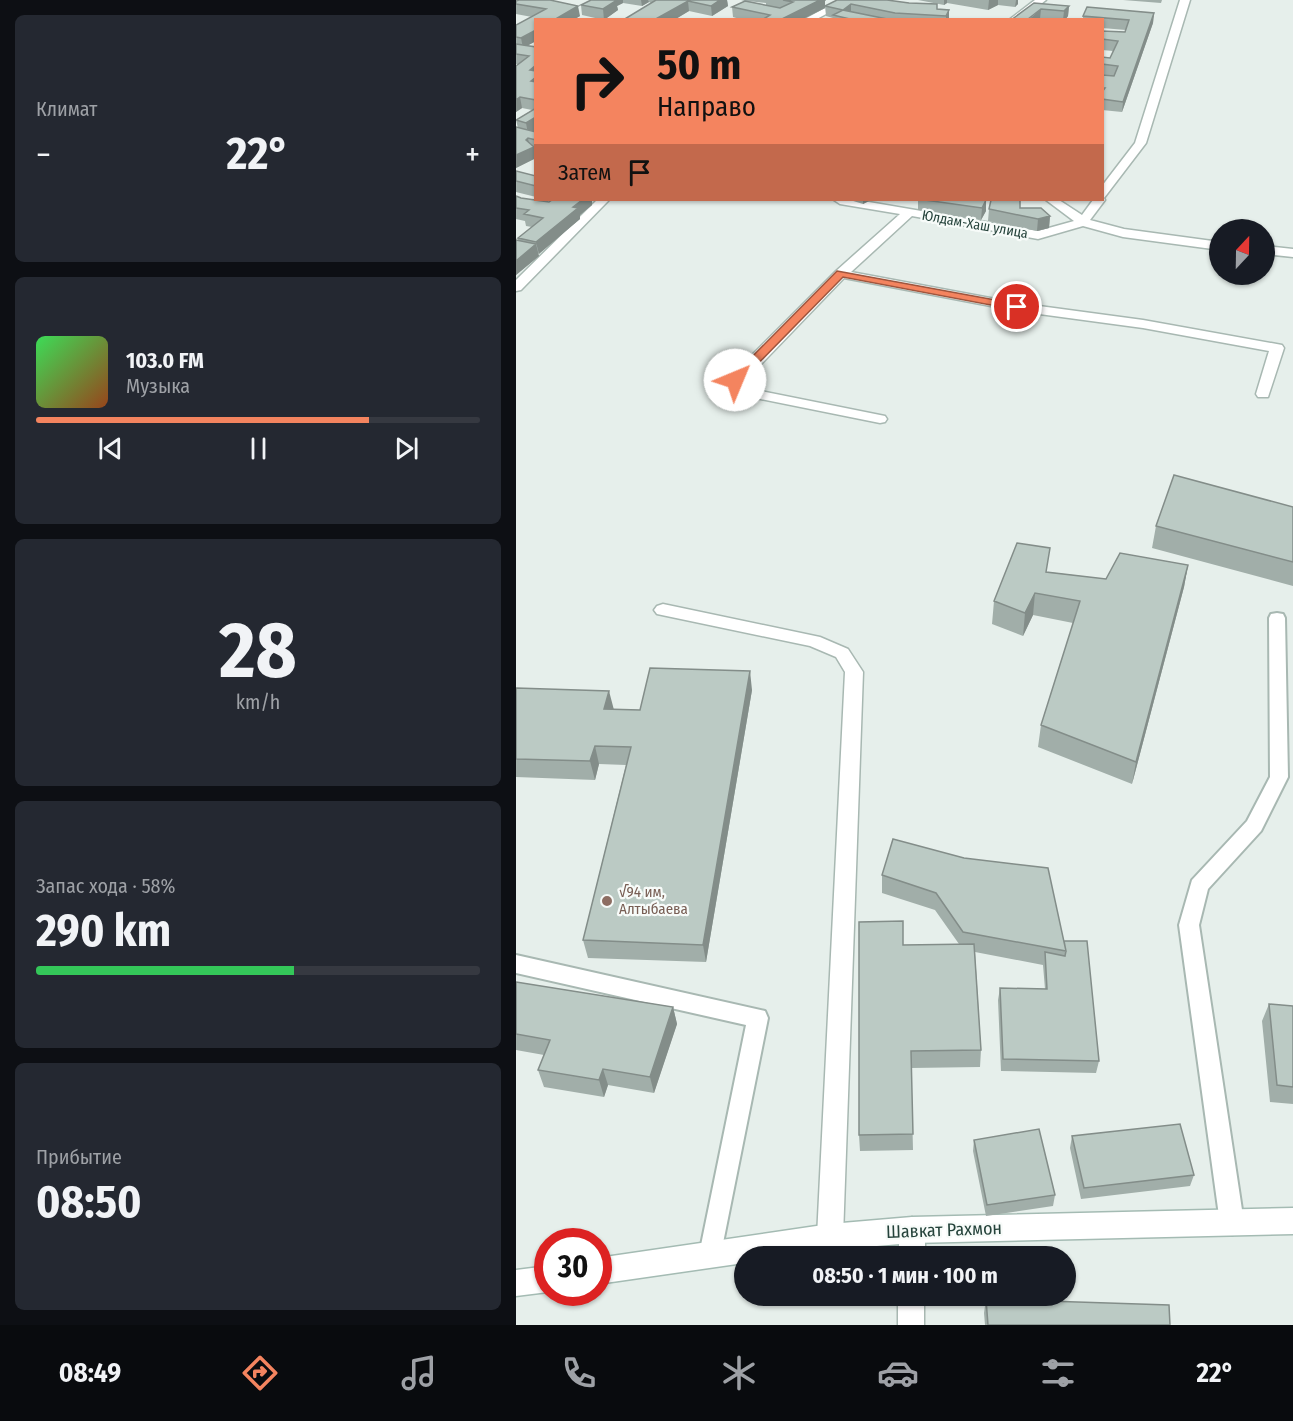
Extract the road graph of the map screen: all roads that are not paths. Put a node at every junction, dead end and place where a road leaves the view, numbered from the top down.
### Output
1 (846, 0) edge
2 (1041, 0) edge
3 (1185, 0) edge
4 (811, 18) edge
5 (1016, 18) edge
6 (1104, 192) edge
7 (602, 201) edge
8 (845, 201) edge
9 (1053, 201) edge
10 (1098, 201) edge
11 (909, 213) junction
12 (1083, 222) junction
13 (1209, 244) edge
14 (1275, 251) edge
15 (1293, 252) edge
16 (841, 273) junction
17 (516, 287) edge
18 (1263, 394) dead end
19 (880, 419) dead end
20 (663, 610) dead end
21 (1276, 618) dead end
22 (516, 964) edge
23 (1293, 1221) edge
24 (1232, 1222) junction
25 (912, 1230) junction
26 (830, 1237) junction
27 (912, 1246) edge
28 (711, 1255) junction
29 (612, 1269) edge
30 (534, 1281) edge
31 (516, 1283) edge
32 (911, 1306) edge
33 (911, 1325) edge

1 - 4 street
2 - 5 street
3 - 6 street
7 - 17 street
8 - 11 street, Юлдам-Хаш улица
9 - 12 street
10 - 12 street
11 - 12 street, Юлдам-Хаш улица
11 - 16 street
12 - 13 street
14 - 15 street
16 - 18 street
16 - 19 street
20 - 26 street
21 - 24 lane
22 - 28 lane
23 - 24 street, Шавкат Рахмон
24 - 25 street, Шавкат Рахмон
25 - 26 street, Шавкат Рахмон
25 - 27 street
26 - 28 street, Шавкат Рахмон
28 - 29 street, Шавкат Рахмон
30 - 31 street
32 - 33 street

